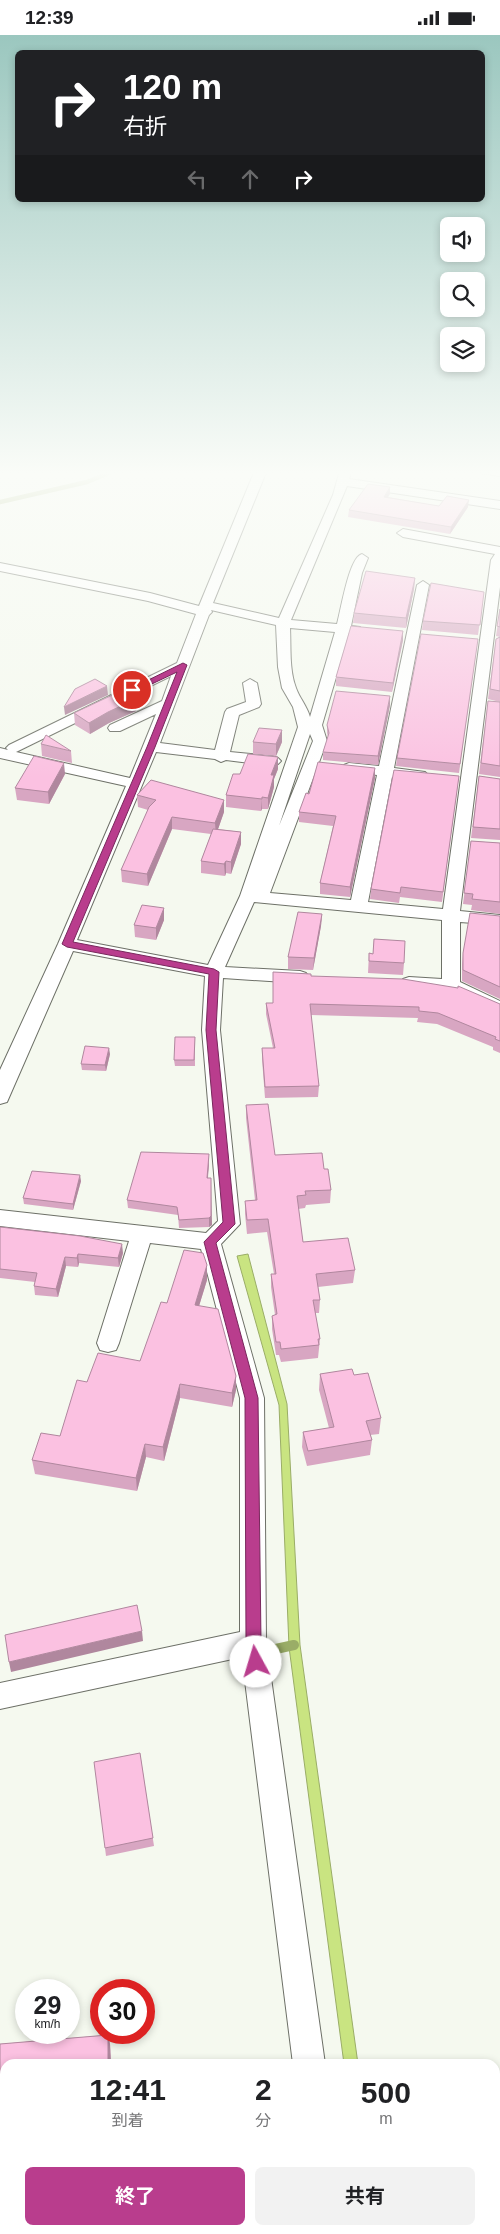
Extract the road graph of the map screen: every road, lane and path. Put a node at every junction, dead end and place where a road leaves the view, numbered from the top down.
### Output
1 (28, 573) edge
2 (220, 573) edge
3 (304, 573) edge
4 (361, 573) edge
5 (497, 573) edge
6 (440, 588) edge
7 (496, 588) edge
8 (475, 594) edge
9 (206, 609) junction
10 (283, 623) junction
11 (342, 629) junction
12 (369, 631) edge
13 (396, 634) edge
14 (418, 636) junction
15 (469, 640) edge
16 (494, 643) edge
17 (183, 665) junction
18 (250, 683) dead end
19 (325, 692) junction
20 (343, 694) edge
21 (169, 703) junction
22 (115, 728) dead end
23 (151, 747) junction
24 (7, 751) edge
25 (221, 757) junction
26 (292, 762) junction
27 (310, 764) junction
28 (384, 771) junction
29 (439, 777) edge
30 (136, 784) junction
31 (255, 897) junction
32 (358, 907) junction
33 (451, 915) junction
34 (500, 920) edge
35 (67, 944) junction
36 (214, 972) junction
37 (313, 977) edge
38 (392, 982) edge
39 (451, 985) junction
40 (500, 1009) edge
41 (0, 1097) edge
42 (0, 1218) edge
43 (142, 1235) junction
44 (210, 1242) junction
45 (108, 1343) dead end
46 (253, 1642) junction
47 (0, 1696) edge
48 (308, 2059) edge

1 - 9 street
2 - 9 street
3 - 10 street
4 - 11 street
5 - 7 street
6 - 14 street
7 - 8 street
7 - 16 street
9 - 10 street
9 - 17 street
10 - 11 street
10 - 26 street
11 - 12 street
11 - 19 street
13 - 14 street
14 - 28 street
15 - 16 street
16 - 33 street
17 - 21 street
17 - 24 street
18 - 25 street
19 - 20 street
19 - 27 street
21 - 22 street
21 - 23 street
23 - 25 street
23 - 30 street
24 - 30 street
25 - 26 street
26 - 27 street
26 - 31 street
27 - 28 street
27 - 31 street
28 - 29 street
28 - 32 street
30 - 35 street
31 - 32 street
31 - 36 street
32 - 33 street
33 - 34 street
33 - 39 street
35 - 36 street
35 - 41 street
36 - 37 street
36 - 44 street
38 - 39 street
39 - 40 street
42 - 43 street
43 - 44 street
43 - 45 street
44 - 46 street
46 - 47 street
46 - 48 street

